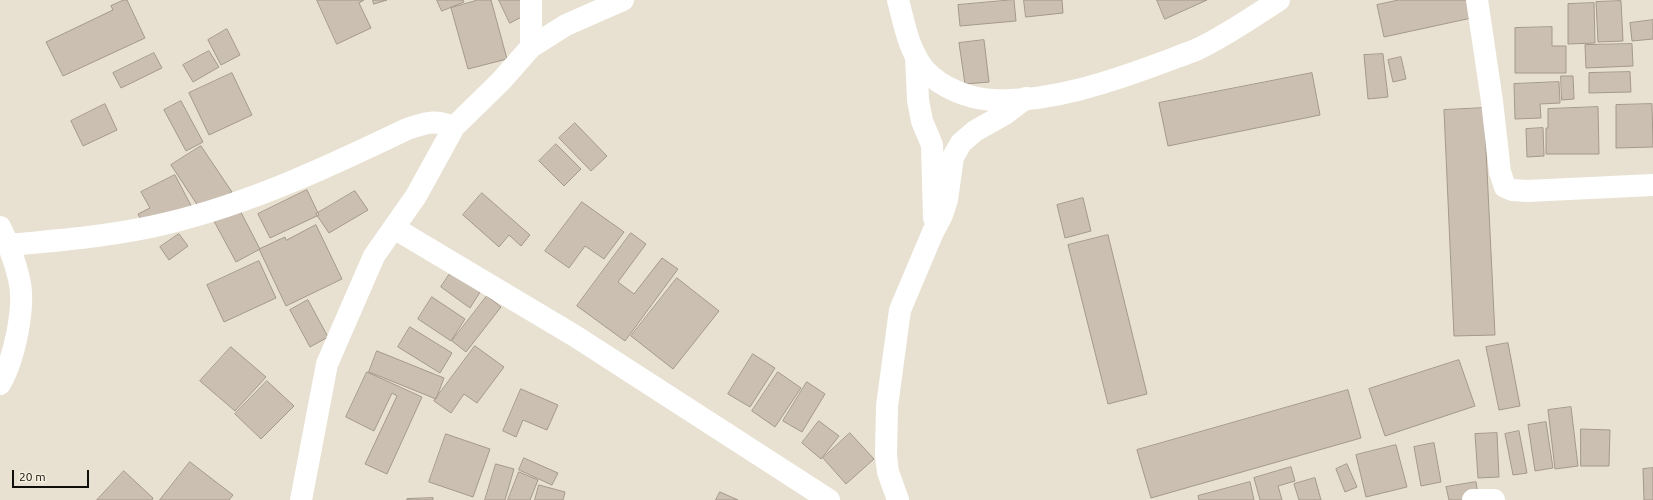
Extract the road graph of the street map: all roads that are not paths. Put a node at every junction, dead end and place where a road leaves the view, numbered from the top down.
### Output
1 (531, 0) edge
2 (898, 0) edge
3 (1279, 0) edge
4 (1477, 0) edge
5 (605, 3) edge
6 (531, 47) junction
7 (916, 57) junction
8 (1026, 98) junction
9 (454, 127) junction
10 (1653, 185) edge
11 (394, 228) junction
12 (933, 232) junction
13 (4, 236) edge
14 (0, 384) edge
15 (899, 499) edge
16 (301, 500) edge
17 (829, 500) edge
18 (1474, 500) edge
19 (1494, 500) edge

1 - 6 street
2 - 7 street
3 - 8 street
4 - 10 street
5 - 6 street
6 - 9 street
7 - 8 street
7 - 12 street
8 - 12 street
9 - 11 street
9 - 13 street
11 - 16 street
11 - 17 street
12 - 15 street
13 - 14 street
18 - 19 street

